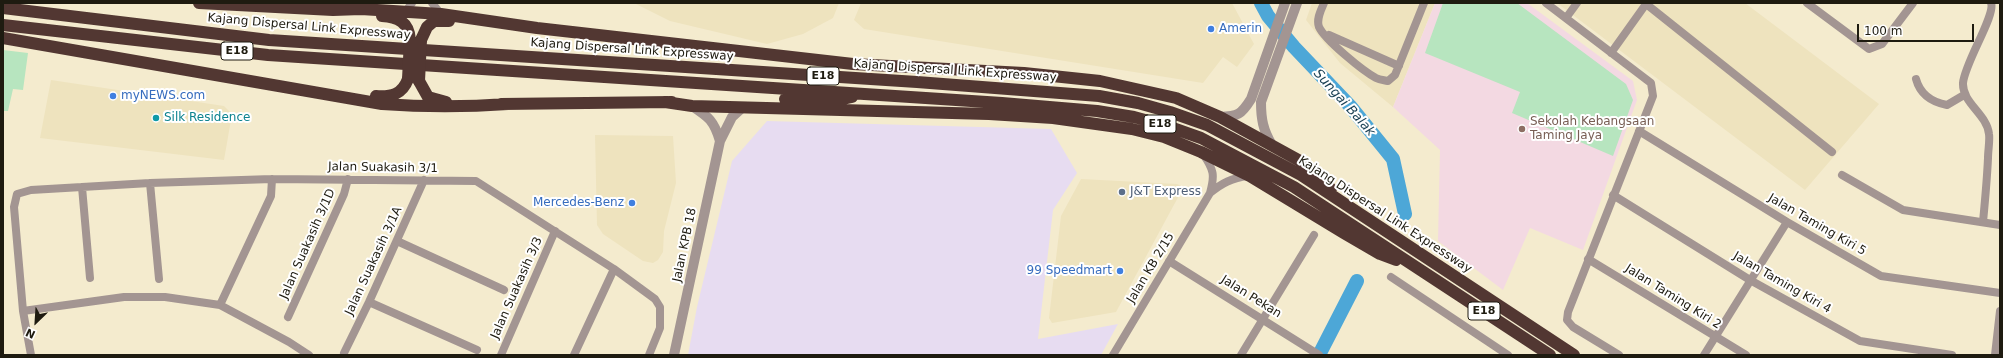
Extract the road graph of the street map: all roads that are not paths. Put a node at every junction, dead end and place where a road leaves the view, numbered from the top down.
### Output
1 (199, 3) edge
2 (432, 3) edge
3 (1324, 3) edge
4 (1424, 3) edge
5 (1546, 3) edge
6 (1577, 3) edge
7 (1807, 3) edge
8 (1645, 4) edge
9 (1910, 4) edge
10 (1993, 4) edge
11 (1285, 5) edge
12 (409, 7) edge
13 (1296, 7) edge
14 (3, 8) edge
15 (333, 10) junction
16 (441, 14) junction
17 (1566, 18) junction
18 (500, 22) junction
19 (3, 25) edge
20 (1324, 33) junction
21 (3, 38) edge
22 (416, 40) junction
23 (1611, 53) junction
24 (1399, 66) junction
25 (1916, 79) dead end
26 (414, 80) junction
27 (314, 91) junction
28 (860, 93) junction
29 (1964, 95) junction
30 (664, 102) junction
31 (508, 104) junction
32 (692, 106) junction
33 (743, 107) junction
34 (1220, 117) junction
35 (1639, 131) junction
36 (720, 141) junction
37 (1272, 145) junction
38 (1201, 152) junction
39 (1832, 152) dead end
40 (1842, 175) dead end
41 (1250, 176) junction
42 (272, 179) junction
43 (348, 179) junction
44 (424, 180) junction
45 (150, 183) junction
46 (82, 187) junction
47 (1210, 193) junction
48 (1613, 195) junction
49 (1336, 197) junction
50 (1786, 222) junction
51 (1983, 222) junction
52 (2000, 225) edge
53 (555, 231) junction
54 (1314, 235) dead end
55 (397, 241) junction
56 (1588, 259) junction
57 (1169, 261) junction
58 (614, 269) junction
59 (1423, 271) junction
60 (1391, 277) dead end
61 (90, 278) dead end
62 (159, 279) dead end
63 (1750, 280) junction
64 (504, 290) dead end
65 (2000, 293) edge
66 (369, 302) junction
67 (220, 306) junction
68 (23, 311) junction
69 (2000, 311) edge
70 (288, 317) dead end
71 (1263, 318) junction
72 (1715, 337) junction
73 (477, 350) dead end
74 (344, 353) dead end
75 (1548, 354) edge
76 (30, 355) edge
77 (309, 355) edge
78 (501, 355) edge
79 (574, 355) edge
80 (649, 355) edge
81 (674, 355) edge
82 (1113, 355) edge
83 (1241, 355) edge
84 (1319, 355) edge
85 (1508, 355) edge
86 (1574, 355) edge
87 (1619, 355) edge
88 (1704, 355) edge
89 (1746, 355) edge
90 (1952, 355) edge
91 (1995, 355) edge

1 - 15 highway
2 - 16 street
3 - 20 street
4 - 24 street
5 - 17 street
6 - 17 street
7 - 9 street
8 - 23 street
8 - 39 street
10 - 29 street
11 - 34 street
12 - 15 highway
12 - 16 highway
13 - 37 street
14 - 49 highway, Kajang Dispersal Link Expressway / E18
15 - 22 highway
16 - 18 highway
17 - 23 street
18 - 22 highway
18 - 34 highway
19 - 28 highway, E18
20 - 24 street
20 - 24 street
21 - 27 highway
22 - 26 highway, bridge
23 - 35 street
25 - 29 street
26 - 27 highway
26 - 31 highway
27 - 31 highway
28 - 30 highway
28 - 59 highway, E18
29 - 51 street
30 - 31 highway
30 - 32 highway
32 - 33 highway
32 - 36 street
33 - 36 street, Jalan KPB 18
33 - 38 highway
34 - 37 highway
35 - 48 street
35 - 50 street, Jalan Taming Kiri 5
36 - 81 street, Jalan KPB 18
37 - 49 highway
38 - 41 highway
38 - 47 street, Jalan KB 2/15
40 - 51 street
41 - 47 street, Jalan KB 2/15
41 - 59 highway
42 - 43 street, Jalan Suakasih 3/1
42 - 45 street, Jalan Suakasih 3/1
42 - 67 street
43 - 44 street, Jalan Suakasih 3/1
43 - 70 street, Jalan Suakasih 3/1D
44 - 53 street, Jalan Suakasih 3/1
44 - 55 street, Jalan Suakasih 3/1A
45 - 46 street, Jalan Suakasih 3/1
45 - 62 street
46 - 61 street
46 - 68 street, Jalan Suakasih 3/1
47 - 57 street, Jalan KB 2/15
48 - 56 street
48 - 63 street, Jalan Taming Kiri 4
49 - 86 highway, Kajang Dispersal Link Expressway / E18
50 - 63 street
50 - 65 street, Jalan Taming Kiri 5
51 - 52 street
53 - 58 street, Jalan Suakasih 3/1
53 - 78 street, Jalan Suakasih 3/3
54 - 71 street
55 - 64 street
55 - 66 street, Jalan Suakasih 3/1A
56 - 72 street, Jalan Taming Kiri 2
56 - 87 street
57 - 71 street, Jalan Pekan
57 - 82 street, Jalan KB 2/15
58 - 79 street
58 - 80 street, Jalan Suakasih 3/1
59 - 75 highway, E18
60 - 85 street
63 - 72 street
63 - 90 street, Jalan Taming Kiri 4
66 - 73 street
66 - 74 street, Jalan Suakasih 3/1A
67 - 68 street
67 - 77 street
68 - 76 street
69 - 91 street
71 - 83 street
71 - 84 street, Jalan Pekan
72 - 88 street
72 - 89 street, Jalan Taming Kiri 2

